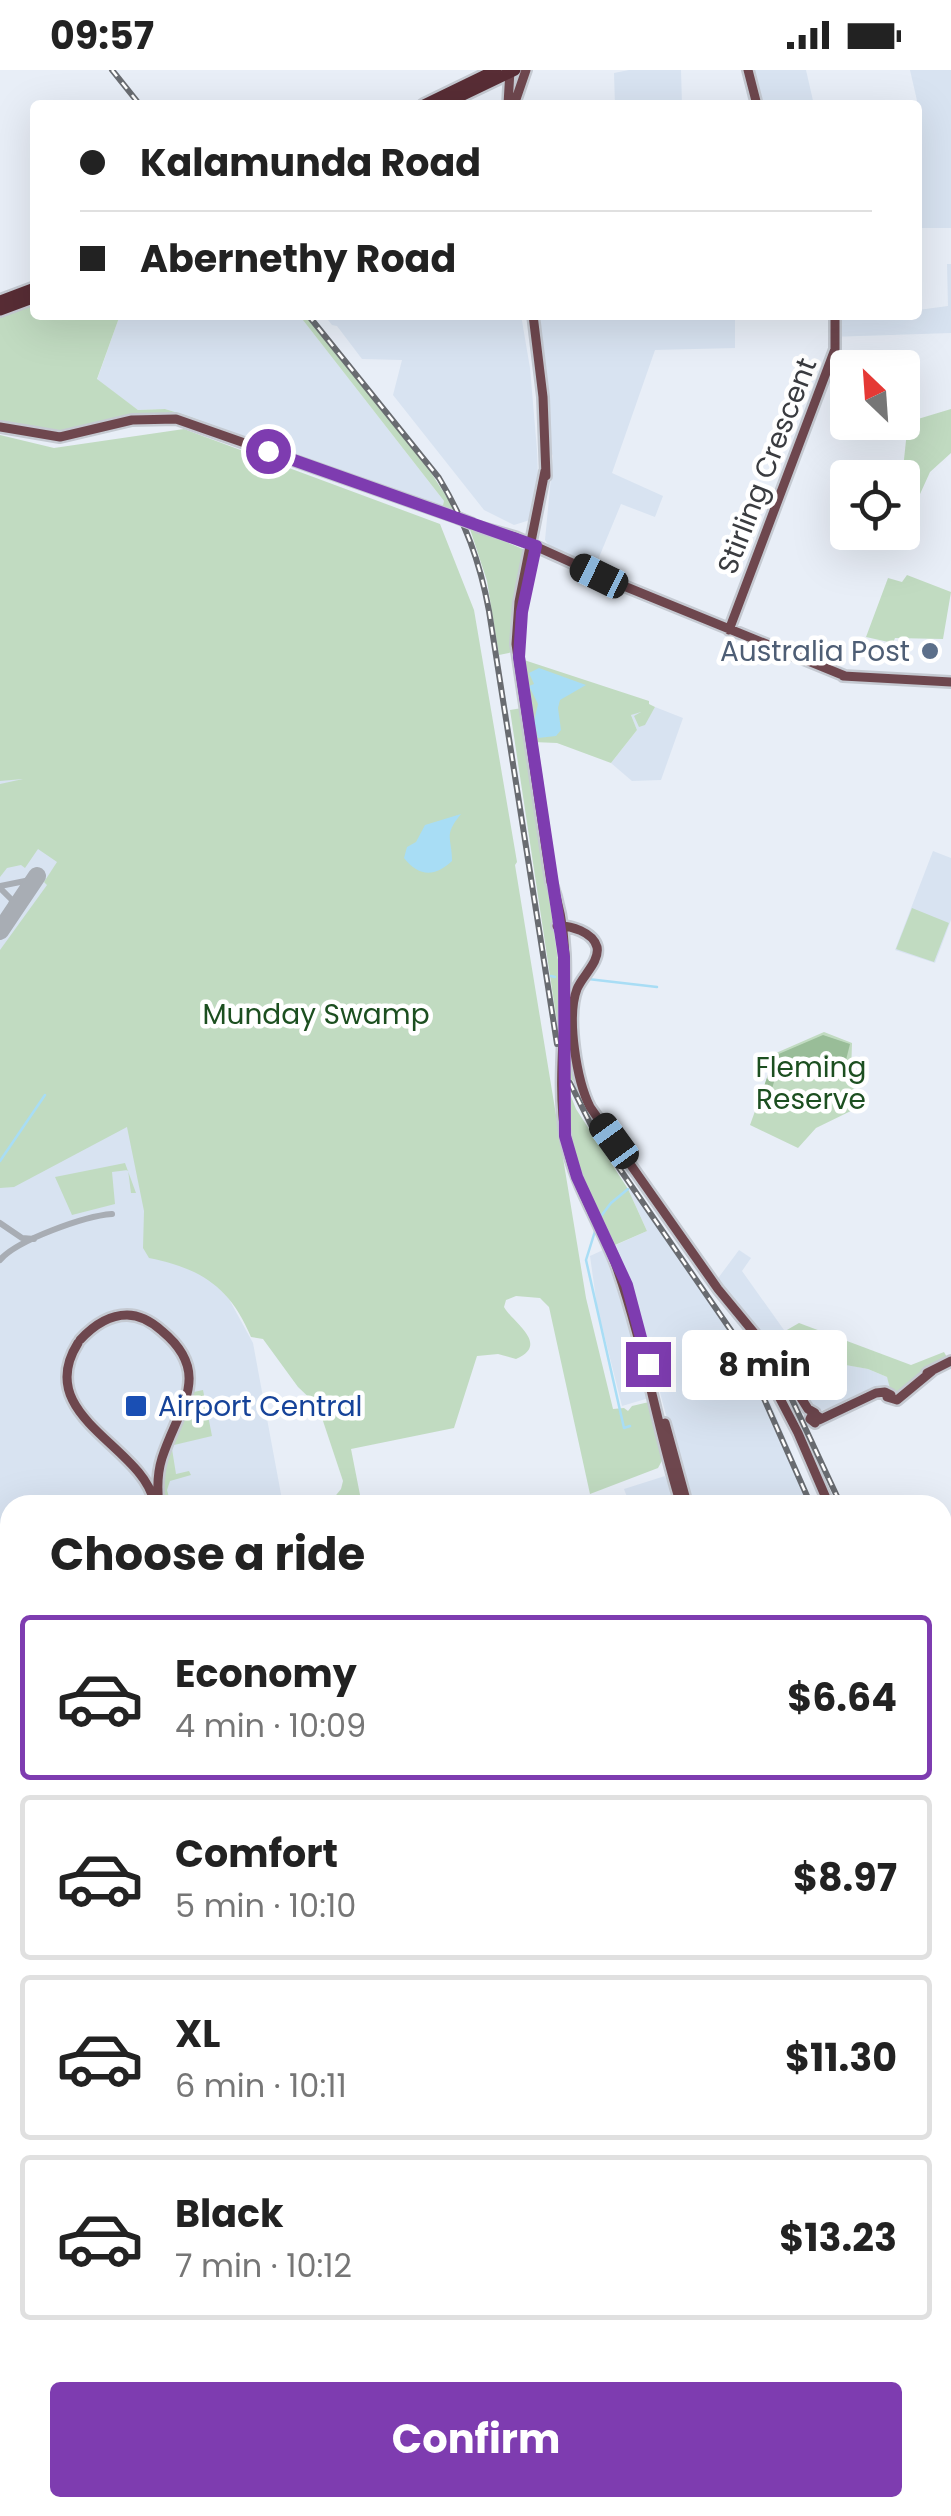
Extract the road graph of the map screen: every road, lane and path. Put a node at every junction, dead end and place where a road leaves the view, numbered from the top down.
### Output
1 (526, 70) edge
2 (748, 70) edge
3 (508, 72) edge
4 (437, 100) edge
5 (452, 100) edge
6 (512, 100) edge
7 (512, 100) edge
8 (756, 100) edge
9 (30, 290) edge
10 (30, 299) edge
11 (0, 301) edge
12 (0, 310) edge
13 (534, 320) edge
14 (836, 320) edge
15 (0, 426) edge
16 (545, 471) junction
17 (476, 525) junction
18 (535, 547) junction
19 (729, 630) junction
20 (786, 654) junction
21 (808, 661) junction
22 (820, 661) dead end
23 (845, 676) junction
24 (903, 677) junction
25 (867, 678) junction
26 (949, 679) edge
27 (923, 680) junction
28 (551, 881) junction
29 (562, 927) junction
30 (951, 1360) edge
31 (932, 1370) junction
32 (780, 1372) junction
33 (872, 1395) junction
34 (152, 1495) edge
35 (158, 1495) edge
36 (681, 1495) edge
37 (824, 1495) edge

1 - 6 main road
2 - 8 main road
3 - 4 highway
3 - 5 highway
3 - 7 main road
9 - 11 highway
10 - 12 highway
13 - 16 main road
14 - 19 main road, Stirling Crescent
15 - 17 main road, bridge
16 - 18 main road
16 - 18 main road
17 - 18 main road
17 - 18 main road
18 - 19 main road
18 - 28 main road
19 - 20 main road
20 - 21 main road
20 - 23 main road
21 - 22 main road
21 - 23 main road
23 - 25 main road
24 - 25 main road
24 - 26 main road
24 - 27 main road
25 - 27 main road
26 - 27 main road
28 - 29 main road
28 - 29 main road
29 - 32 main road
29 - 36 main road
30 - 31 main road
31 - 33 main road
31 - 33 main road
32 - 33 main road
32 - 37 main road
34 - 35 main road

